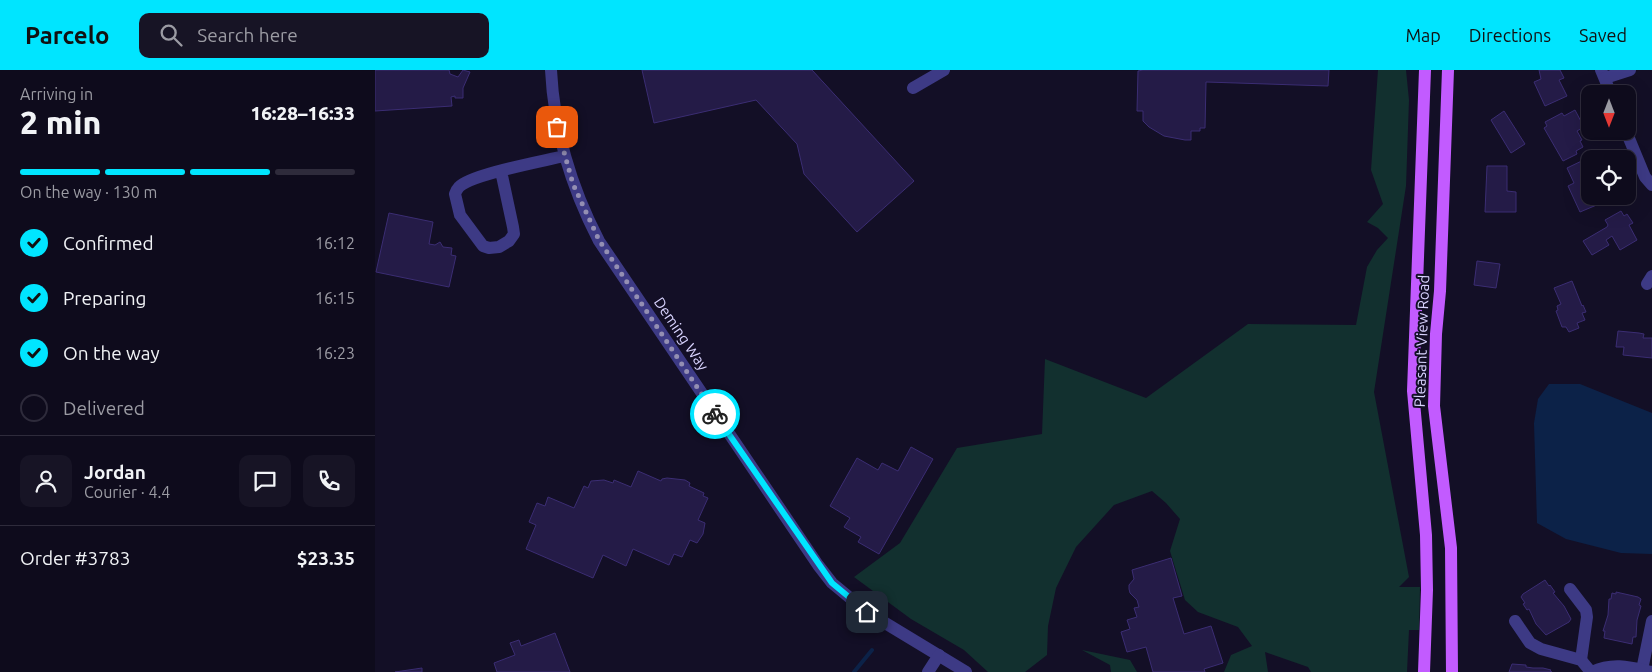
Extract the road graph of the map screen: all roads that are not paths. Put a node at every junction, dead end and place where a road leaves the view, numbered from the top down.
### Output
1 (551, 70) edge
2 (944, 70) edge
3 (1425, 70) edge
4 (1448, 70) edge
5 (1630, 70) edge
6 (1603, 74) edge
7 (913, 88) dead end
8 (1630, 140) edge
9 (564, 156) junction
10 (501, 171) junction
11 (1652, 185) edge
12 (1570, 589) dead end
13 (1515, 621) dead end
14 (1652, 621) edge
15 (939, 655) junction
16 (1581, 660) junction
17 (1647, 671) edge
18 (928, 672) edge
19 (966, 672) edge
20 (1425, 672) edge
21 (1452, 672) edge
22 (1591, 672) edge

1 - 9 street, Deming Way
2 - 7 street
3 - 20 main road, Pleasant View Road
4 - 21 main road, Pleasant View Road
5 - 6 street
8 - 11 street
9 - 10 street
9 - 15 street, Deming Way
10 - 10 street
12 - 16 street
13 - 16 street
14 - 17 street
15 - 18 street
15 - 19 street, Deming Way
16 - 22 street
17 - 22 street

